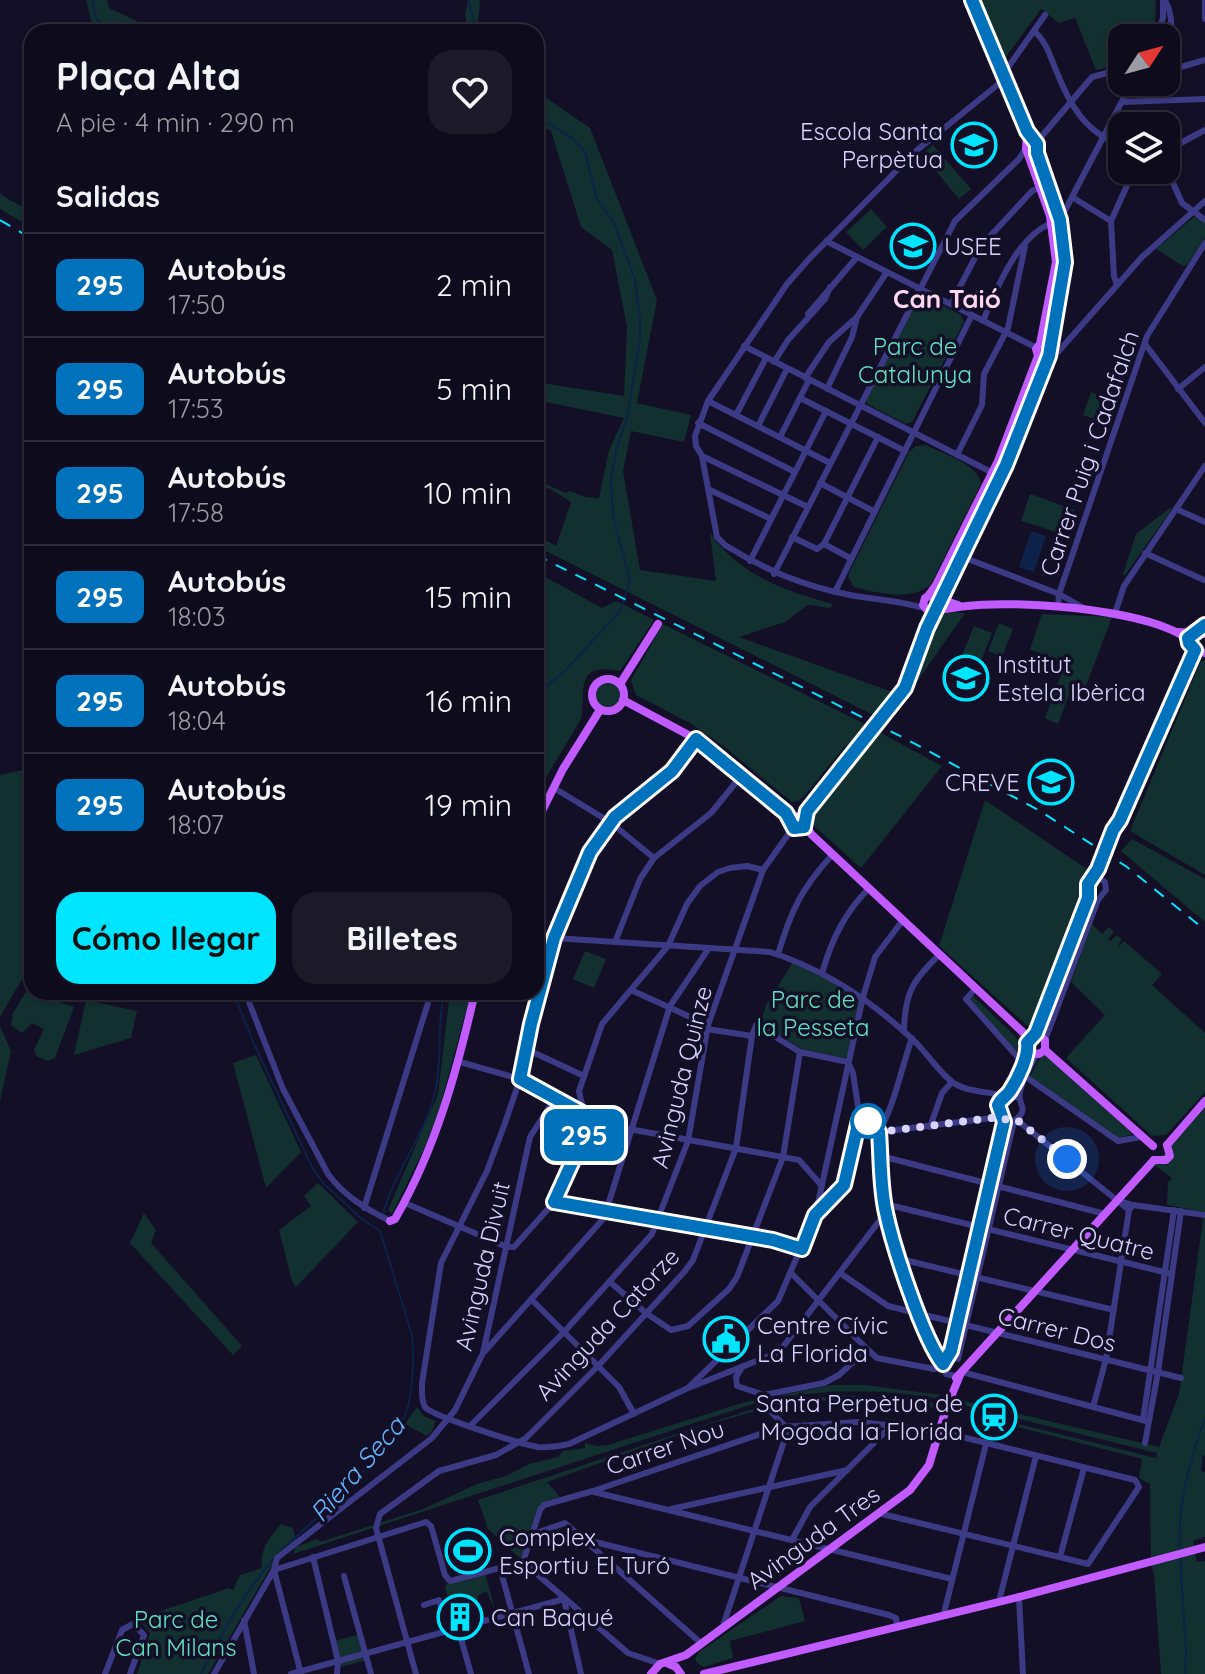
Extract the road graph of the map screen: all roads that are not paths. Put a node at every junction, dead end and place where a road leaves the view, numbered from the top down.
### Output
1 (972, 0) edge
2 (1164, 0) edge
3 (1205, 0) edge
4 (1045, 15) dead end
5 (1205, 19) edge
6 (1161, 24) edge
7 (1172, 24) edge
8 (1034, 31) junction
9 (1205, 60) edge
10 (1180, 67) edge
11 (1108, 73) edge
12 (1005, 76) junction
13 (1125, 96) edge
14 (1205, 99) edge
15 (1071, 102) junction
16 (1122, 102) junction
17 (1205, 130) edge
18 (1103, 138) junction
19 (1108, 140) edge
20 (1180, 143) edge
21 (1029, 151) junction
22 (1128, 184) edge
23 (1174, 184) edge
24 (1041, 187) junction
25 (1072, 197) junction
26 (1205, 201) edge
27 (1192, 212) junction
28 (1205, 220) edge
29 (1111, 221) junction
30 (1056, 222) junction
31 (826, 241) junction
32 (1205, 243) edge
33 (1025, 246) junction
34 (857, 257) junction
35 (1015, 259) junction
36 (1020, 267) junction
37 (887, 272) junction
38 (1117, 285) junction
39 (920, 288) junction
40 (951, 304) junction
41 (972, 315) junction
42 (857, 317) junction
43 (983, 321) junction
44 (1006, 332) junction
45 (1145, 344) junction
46 (744, 346) junction
47 (1042, 350) junction
48 (766, 358) junction
49 (774, 362) junction
50 (1205, 367) edge
51 (787, 369) junction
52 (807, 379) junction
53 (827, 389) junction
54 (1178, 389) junction
55 (800, 398) junction
56 (708, 401) junction
57 (859, 405) junction
58 (826, 411) junction
59 (736, 415) junction
60 (698, 423) junction
61 (850, 423) junction
62 (1205, 423) edge
63 (758, 426) junction
64 (914, 433) junction
65 (780, 437) junction
66 (878, 437) junction
67 (806, 451) junction
68 (905, 451) junction
69 (957, 455) junction
70 (702, 456) junction
71 (830, 463) junction
72 (1205, 466) edge
73 (795, 472) junction
74 (993, 473) junction
75 (820, 483) junction
76 (710, 490) junction
77 (784, 495) junction
78 (847, 497) junction
79 (808, 507) junction
80 (1176, 509) junction
81 (875, 512) junction
82 (771, 519) junction
83 (1205, 522) edge
84 (792, 537) junction
85 (824, 544) junction
86 (1145, 553) junction
87 (960, 556) junction
88 (850, 558) junction
89 (750, 561) junction
90 (774, 574) junction
91 (1204, 580) edge
92 (835, 592) junction
93 (1059, 594) junction
94 (933, 601) junction
95 (1058, 607) junction
96 (1086, 609) junction
97 (1115, 613) junction
98 (658, 624) dead end
99 (927, 628) junction
100 (1198, 633) edge
101 (1195, 650) junction
102 (1205, 653) edge
103 (620, 684) junction
104 (623, 700) junction
105 (600, 710) junction
106 (696, 739) junction
107 (742, 775) junction
108 (554, 788) junction
109 (544, 807) edge
110 (610, 822) junction
111 (798, 822) junction
112 (832, 855) junction
113 (654, 858) junction
114 (763, 870) junction
115 (1098, 873) junction
116 (869, 888) junction
117 (1088, 890) junction
118 (1100, 895) junction
119 (903, 920) junction
120 (544, 936) edge
121 (554, 938) junction
122 (615, 942) junction
123 (668, 946) junction
124 (709, 948) junction
125 (736, 950) junction
126 (778, 954) junction
127 (940, 954) junction
128 (822, 973) junction
129 (544, 978) edge
130 (976, 988) junction
131 (631, 990) junction
132 (863, 997) junction
133 (248, 1000) edge
134 (427, 1000) edge
135 (473, 1000) edge
136 (538, 1000) edge
137 (669, 1009) junction
138 (708, 1027) junction
139 (904, 1031) junction
140 (752, 1036) junction
141 (1032, 1037) junction
142 (912, 1038) junction
143 (526, 1049) junction
144 (1039, 1049) junction
145 (800, 1052) junction
146 (460, 1062) junction
147 (848, 1062) junction
148 (1023, 1063) junction
149 (584, 1076) junction
150 (1026, 1077) junction
151 (520, 1079) junction
152 (952, 1082) junction
153 (1006, 1096) junction
154 (555, 1098) junction
155 (1019, 1098) junction
156 (1205, 1101) edge
157 (584, 1114) junction
158 (1002, 1118) junction
159 (860, 1120) junction
160 (1016, 1121) junction
161 (930, 1127) junction
162 (631, 1130) junction
163 (879, 1132) junction
164 (1142, 1136) junction
165 (688, 1141) junction
166 (1167, 1145) junction
167 (1153, 1146) junction
168 (736, 1148) junction
169 (881, 1156) junction
170 (783, 1157) junction
171 (1154, 1160) junction
172 (822, 1186) junction
173 (994, 1186) junction
174 (1120, 1201) junction
175 (554, 1202) junction
176 (405, 1203) junction
177 (364, 1208) junction
178 (885, 1208) junction
179 (1131, 1208) junction
180 (1178, 1210) junction
181 (607, 1211) junction
182 (1105, 1214) junction
183 (815, 1215) junction
184 (1205, 1215) edge
185 (658, 1220) junction
186 (390, 1221) joint
187 (460, 1227) junction
188 (980, 1227) junction
189 (706, 1229) junction
190 (988, 1229) junction
191 (754, 1237) junction
192 (507, 1247) junction
193 (802, 1249) junction
194 (1073, 1250) junction
195 (900, 1259) junction
196 (1122, 1262) junction
197 (791, 1273) junction
198 (840, 1273) junction
199 (1169, 1273) junction
200 (968, 1276) junction
201 (977, 1277) junction
202 (610, 1282) junction
203 (1035, 1291) junction
204 (531, 1299) junction
205 (819, 1300) junction
206 (1114, 1310) junction
207 (646, 1313) junction
208 (919, 1313) junction
209 (957, 1324) junction
210 (966, 1326) junction
211 (565, 1331) junction
212 (998, 1333) junction
213 (867, 1349) junction
214 (483, 1353) junction
215 (949, 1357) junction
216 (958, 1359) junction
217 (1106, 1359) junction
218 (599, 1365) junction
219 (943, 1365) junction
220 (743, 1366) junction
221 (1155, 1371) junction
222 (963, 1372) junction
223 (1181, 1378) dead end
224 (688, 1388) junction
225 (1093, 1407) junction
226 (768, 1409) dead end
227 (634, 1414) junction
228 (449, 1420) junction
229 (1146, 1421) junction
230 (892, 1425) junction
231 (470, 1426) junction
232 (787, 1426) junction
233 (938, 1431) junction
234 (520, 1443) junction
235 (1145, 1443) dead end
236 (986, 1444) junction
237 (1036, 1456) junction
238 (1084, 1468) junction
239 (847, 1470) junction
240 (769, 1488) junction
241 (593, 1491) junction
242 (669, 1510) junction
243 (878, 1513) junction
244 (754, 1530) junction
245 (964, 1533) junction
246 (533, 1535) junction
247 (378, 1536) junction
248 (587, 1540) junction
249 (792, 1540) junction
250 (1013, 1545) junction
251 (1205, 1547) edge
252 (830, 1549) junction
253 (313, 1557) junction
254 (1060, 1557) junction
255 (523, 1562) junction
256 (1080, 1562) junction
257 (274, 1567) junction
258 (500, 1568) junction
259 (1112, 1570) junction
260 (1086, 1575) junction
261 (344, 1576) dead end
262 (739, 1576) junction
263 (952, 1579) junction
264 (780, 1586) junction
265 (1018, 1594) junction
266 (1000, 1597) junction
267 (564, 1599) junction
268 (424, 1605) dead end
269 (512, 1613) junction
270 (944, 1613) junction
271 (244, 1620) junction
272 (897, 1625) junction
273 (458, 1628) junction
274 (722, 1629) junction
275 (447, 1631) junction
276 (407, 1642) junction
277 (702, 1644) junction
278 (366, 1653) junction
279 (686, 1655) junction
280 (641, 1658) junction
281 (338, 1661) junction
282 (663, 1664) junction
283 (301, 1673) edge
284 (682, 1673) edge
285 (105, 1674) edge
286 (130, 1674) edge
287 (214, 1674) edge
288 (254, 1674) edge
289 (291, 1674) edge
290 (337, 1674) edge
291 (371, 1674) edge
292 (416, 1674) edge
293 (471, 1674) edge
294 (529, 1674) edge
295 (581, 1674) edge
296 (651, 1674) edge
297 (704, 1674) edge
298 (1023, 1674) edge

1 - 12 main road
2 - 6 street
2 - 7 street
3 - 5 street
4 - 8 street
8 - 12 street
8 - 15 street
9 - 10 street
11 - 15 street
12 - 21 main road
12 - 31 street
13 - 16 street
14 - 16 street
15 - 18 street
15 - 21 street
16 - 18 street
17 - 20 street
18 - 19 street
18 - 25 street
21 - 24 main road
21 - 30 main road
21 - 39 street
22 - 29 street
23 - 27 street
24 - 30 main road
24 - 40 street
25 - 29 street
25 - 30 street
26 - 27 street
27 - 28 street
27 - 38 street
29 - 38 street
30 - 33 street
30 - 47 main road
31 - 34 street
31 - 46 street
32 - 45 street, Carrer Puig i Cadafalch
33 - 35 street
33 - 36 street
34 - 37 street
34 - 49 street
35 - 36 street
35 - 43 street
36 - 44 street
37 - 39 street
37 - 42 street
38 - 47 street
39 - 40 street
39 - 57 street
40 - 41 street
41 - 43 street
41 - 64 street
42 - 52 street
42 - 53 street
43 - 44 street
44 - 47 street
44 - 69 street
45 - 54 street
45 - 93 street, Carrer Puig i Cadafalch
46 - 48 street
46 - 56 street
47 - 74 main road
47 - 87 main road
48 - 49 street
48 - 59 street
49 - 51 street
50 - 54 street
51 - 52 street
51 - 63 street
52 - 53 street
52 - 55 street
53 - 57 street
54 - 62 street
55 - 58 street
55 - 65 street
56 - 59 street
56 - 60 street
57 - 61 street
57 - 64 street
58 - 61 street
58 - 67 street
59 - 63 street
60 - 70 street
60 - 73 street
61 - 66 street
61 - 71 street
63 - 65 street
64 - 68 street
64 - 69 street
65 - 67 street
66 - 68 street
66 - 78 street
67 - 71 street
67 - 73 street
68 - 81 street
69 - 74 street
70 - 76 street
70 - 77 street
71 - 75 street
72 - 80 street
73 - 77 street
74 - 94 main road
75 - 78 street
75 - 79 street
76 - 82 street
76 - 89 street
77 - 79 street
77 - 82 street
78 - 81 street
78 - 85 street
79 - 84 street
80 - 83 street
80 - 86 street
81 - 88 street
82 - 89 street
84 - 85 street
84 - 90 street
85 - 88 street
86 - 91 street
86 - 97 street
87 - 93 street
87 - 94 main road
88 - 92 street
89 - 90 street
90 - 92 street
92 - 94 street
93 - 95 street, Carrer Puig i Cadafalch
93 - 96 street
94 - 95 main road
94 - 99 street, Avinguda Quinze
94 - 99 street
95 - 96 main road
96 - 97 main road
97 - 100 main road
98 - 103 main road
99 - 111 street, Avinguda Quinze, bridge
100 - 101 main road
101 - 102 main road
101 - 115 street
103 - 104 main road
103 - 105 main road
104 - 105 main road
104 - 106 main road
105 - 108 main road
106 - 107 main road
106 - 110 street
107 - 111 main road
107 - 113 street
108 - 109 main road
108 - 110 street
110 - 113 street
110 - 121 street
111 - 112 main road
111 - 114 street, Avinguda Quinze
112 - 116 main road
112 - 126 street
113 - 122 street
114 - 123 street
114 - 125 street, Avinguda Quinze
115 - 117 street
115 - 118 street
116 - 119 main road
116 - 128 street
117 - 118 street
117 - 141 street
118 - 144 street
119 - 127 main road
119 - 132 street
120 - 121 street
121 - 122 street
121 - 129 street
122 - 123 street
123 - 124 street
123 - 131 street
124 - 125 street
124 - 137 street
125 - 126 street
125 - 138 street, Avinguda Quinze
126 - 128 street
127 - 130 main road
127 - 139 street
128 - 132 street
130 - 141 main road
130 - 148 street
131 - 137 street
131 - 149 street
132 - 139 street
132 - 147 street
133 - 177 street
134 - 177 street
135 - 146 main road
136 - 143 street
137 - 138 street
137 - 162 street
138 - 140 street
138 - 165 street, Avinguda Quinze
139 - 142 street
140 - 145 street
140 - 168 street, Avinguda Catorze
141 - 144 main road
141 - 144 main road
142 - 152 street
142 - 163 street
143 - 149 street
143 - 151 street
144 - 148 street
144 - 150 street
144 - 164 main road
145 - 147 street
145 - 170 street
146 - 151 street
146 - 176 main road
147 - 159 street
147 - 172 street
148 - 153 street
149 - 157 street
150 - 155 street
150 - 164 street
151 - 154 street
151 - 187 street
152 - 153 street
152 - 161 street
153 - 155 street
153 - 158 street
154 - 157 street
154 - 192 street, Avinguda Divuit
155 - 160 street
156 - 166 main road
157 - 162 street
157 - 175 street
158 - 160 street
158 - 161 street
158 - 173 street
159 - 163 street
159 - 183 street
160 - 173 street
160 - 174 street
161 - 163 street
162 - 165 street
162 - 181 street
163 - 169 street
164 - 167 main road
165 - 168 street
165 - 185 street, Avinguda Quinze
166 - 167 main road
166 - 171 main road
167 - 171 main road
168 - 170 street
168 - 189 street, Avinguda Catorze
169 - 173 street
169 - 178 street
170 - 172 street
170 - 191 street
171 - 174 main road, Avinguda Tres
172 - 183 street
173 - 182 street
173 - 188 street
173 - 190 street
174 - 179 street
174 - 182 main road, Avinguda Tres
175 - 181 street
175 - 192 street
176 - 186 main road
176 - 187 street
177 - 186 street
178 - 188 street, Carrer Quatre
178 - 195 street
178 - 198 street
179 - 180 street
179 - 196 street
180 - 184 street
180 - 199 street
181 - 185 street
181 - 204 street
182 - 194 main road, Avinguda Tres
183 - 193 street
185 - 189 street
185 - 202 street, Avinguda Quinze
187 - 192 street
187 - 228 street
188 - 190 street, Carrer Quatre
188 - 200 street
189 - 191 street
189 - 207 street, Avinguda Catorze
190 - 194 street, Carrer Quatre
190 - 201 street
191 - 193 street
191 - 207 street
192 - 214 street, Avinguda Divuit
193 - 197 street
194 - 196 street, Carrer Quatre
194 - 203 main road, Avinguda Tres
195 - 200 street
195 - 208 street
196 - 199 street, Carrer Quatre
196 - 206 street
197 - 205 street
197 - 224 street
198 - 205 street
198 - 208 street, Carrer Dos
199 - 221 street
200 - 201 street
200 - 209 street
201 - 203 street
201 - 210 street
202 - 207 street
202 - 211 street, Avinguda Quinze
203 - 206 street
203 - 212 main road, Avinguda Tres
204 - 211 street
204 - 214 street
205 - 213 street
205 - 220 street
206 - 217 street
207 - 218 street, Avinguda Catorze
208 - 209 street, Carrer Dos
208 - 219 street
209 - 210 street, Carrer Dos
209 - 215 street
210 - 212 street, Carrer Dos
210 - 216 street
211 - 218 street
211 - 231 street, Avinguda Quinze
212 - 217 street, Carrer Dos
212 - 222 main road, Avinguda Tres
213 - 219 street
213 - 220 street
214 - 228 street, Avinguda Divuit
215 - 216 street
215 - 219 street
216 - 222 street
217 - 221 street, Carrer Dos
217 - 225 street
218 - 227 street
218 - 234 street, Avinguda Catorze
219 - 222 street
220 - 224 street
221 - 223 street, Carrer Dos
221 - 229 street
222 - 225 street
222 - 233 main road, Avinguda Tres
224 - 227 street
225 - 229 street
226 - 232 street
227 - 234 street
228 - 231 street
228 - 257 street, Avinguda Divuit
229 - 235 street
230 - 232 street, Carrer Nou
230 - 233 street, Carrer Nou
230 - 239 street
231 - 234 street
232 - 240 street
232 - 241 street, Carrer Nou
233 - 236 street, Carrer Nou
233 - 243 main road, Avinguda Tres
234 - 247 street
236 - 237 street, Carrer Nou
236 - 245 street
237 - 238 street, Carrer Nou
237 - 250 street
238 - 254 street
238 - 256 street, Carrer Nou
239 - 240 street
239 - 249 street
240 - 242 street
240 - 244 street
241 - 242 street
241 - 246 street, Carrer Nou
242 - 244 street
243 - 245 street
243 - 252 main road, Avinguda Tres
244 - 249 street
244 - 262 street
245 - 250 street
245 - 263 street
246 - 248 street
246 - 255 street, Carrer Nou
247 - 253 street
247 - 258 street
247 - 276 street
248 - 262 street
248 - 277 street
249 - 252 street
250 - 254 street
250 - 266 street
251 - 259 main road
252 - 263 street
252 - 264 main road, Avinguda Tres
253 - 257 street
253 - 281 street
254 - 256 street
255 - 258 street
255 - 267 street
256 - 260 street
257 - 271 street, Avinguda Divuit
257 - 283 street
258 - 269 street
259 - 260 main road
259 - 265 main road
260 - 265 main road
261 - 278 street
262 - 264 street
262 - 274 street
263 - 270 street
264 - 272 street
264 - 274 main road, Avinguda Tres
265 - 266 main road
265 - 270 main road
265 - 298 street
266 - 270 main road
267 - 269 street
267 - 280 street
267 - 295 street
268 - 275 street
269 - 273 street
269 - 294 street
270 - 272 main road
271 - 287 street, Avinguda Divuit
271 - 288 street
272 - 297 main road
273 - 275 street
273 - 293 street
274 - 277 main road, Avinguda Tres
275 - 276 street
276 - 278 street
276 - 292 street
277 - 279 main road, Avinguda Tres
278 - 281 street
278 - 291 street
279 - 282 main road, Avinguda Tres
279 - 284 main road
280 - 282 street
280 - 296 street
281 - 283 street
281 - 290 street
282 - 284 main road
282 - 296 main road
283 - 289 street
285 - 286 street

